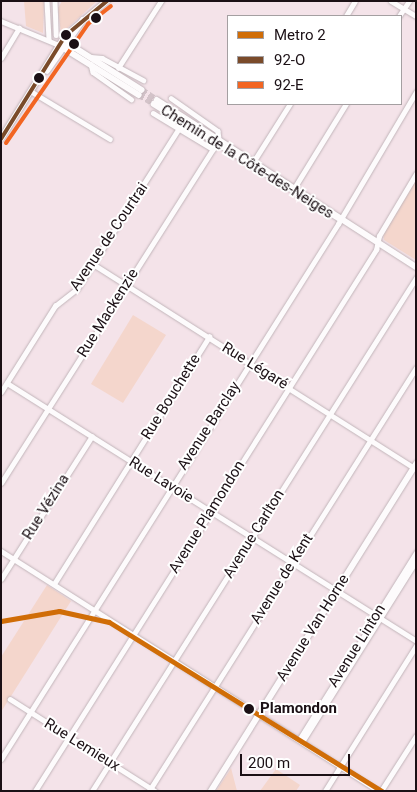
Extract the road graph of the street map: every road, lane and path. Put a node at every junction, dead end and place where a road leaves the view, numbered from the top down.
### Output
1 (47, 1) edge
2 (55, 1) edge
3 (107, 1) edge
4 (161, 1) edge
5 (355, 1) edge
6 (391, 1) edge
7 (409, 1) edge
8 (404, 9) junction
9 (347, 15) edge
10 (400, 15) edge
11 (416, 16) edge
12 (1, 21) edge
13 (19, 28) junction
14 (56, 35) junction
15 (49, 38) junction
16 (64, 44) junction
17 (90, 57) junction
18 (1, 58) edge
19 (91, 64) junction
20 (118, 68) junction
21 (143, 80) dead end
22 (32, 92) junction
23 (416, 92) edge
24 (171, 98) dead end
25 (414, 98) edge
26 (131, 99) dead end
27 (155, 102) tunnel mouth
28 (289, 105) edge
29 (345, 105) edge
30 (153, 113) dead end
31 (179, 128) junction
32 (110, 139) dead end
33 (1, 140) edge
34 (216, 144) junction
35 (253, 163) junction
36 (416, 174) edge
37 (293, 189) junction
38 (340, 219) junction
39 (377, 243) junction
40 (93, 264) junction
41 (416, 267) edge
42 (416, 278) edge
43 (126, 284) junction
44 (209, 337) junction
45 (250, 363) junction
46 (416, 368) edge
47 (7, 383) junction
48 (289, 387) junction
49 (1, 392) edge
50 (48, 408) junction
51 (330, 414) junction
52 (92, 436) junction
53 (371, 439) junction
54 (131, 460) junction
55 (415, 466) edge
56 (1, 483) edge
57 (172, 486) junction
58 (211, 511) junction
59 (252, 537) junction
60 (1, 551) edge
61 (416, 553) edge
62 (14, 559) junction
63 (416, 561) edge
64 (292, 563) junction
65 (1, 578) edge
66 (54, 584) junction
67 (336, 591) junction
68 (95, 610) junction
69 (378, 617) junction
70 (133, 634) junction
71 (416, 642) edge
72 (416, 646) edge
73 (174, 661) junction
74 (215, 686) junction
75 (10, 699) dead end
76 (30, 712) junction
77 (259, 714) junction
78 (69, 736) junction
79 (416, 736) edge
80 (301, 741) junction
81 (1, 759) edge
82 (110, 762) junction
83 (340, 766) junction
84 (152, 790) edge
85 (35, 791) edge
86 (92, 791) edge
87 (211, 791) edge
88 (325, 791) edge
89 (380, 791) edge

1 - 15 street
2 - 14 street
3 - 16 main road
4 - 20 street
5 - 9 street
6 - 8 street
7 - 8 street
8 - 10 street
8 - 11 street
12 - 13 street
13 - 15 street
13 - 18 street
14 - 15 street
14 - 16 street
15 - 16 street
16 - 17 main road
16 - 19 main road
16 - 22 main road
17 - 19 main road
17 - 20 street
19 - 26 street
20 - 21 street
22 - 32 street
22 - 33 main road
23 - 25 street, Avenue Barclay
24 - 34 street, Chemin de la Côte-des-Neiges
25 - 38 street, Avenue Barclay
27 - 34 main road, Chemin de la Côte-des-Neiges
28 - 35 street
29 - 37 street
30 - 31 street, Chemin de la Côte-des-Neiges
31 - 34 street, Chemin de la Côte-des-Neiges
31 - 40 street, Avenue de Courtrai
34 - 35 main road, Chemin de la Côte-des-Neiges
34 - 43 street, Rue Mackenzie
35 - 37 main road, Chemin de la Côte-des-Neiges
36 - 39 street, Avenue Plamondon
37 - 38 main road, Chemin de la Côte-des-Neiges
38 - 39 main road, Chemin de la Côte-des-Neiges
38 - 45 street, Avenue Barclay
39 - 41 main road, Chemin de la Côte-des-Neiges
39 - 48 street, Avenue Plamondon
40 - 43 street, Rue Légaré
40 - 47 street, Avenue de Courtrai
42 - 51 street, Avenue Carlton
43 - 44 street, Rue Légaré
43 - 50 street, Rue Mackenzie
44 - 45 street, Rue Légaré
44 - 54 street, Rue Bouchette
45 - 48 street, Rue Légaré
45 - 57 street, Avenue Barclay
46 - 53 street, Avenue de Kent
47 - 49 street, Avenue de Courtrai
47 - 50 street, Rue Lavoie
48 - 51 street, Rue Légaré
48 - 58 street, Avenue Plamondon
50 - 52 street, Rue Lavoie
50 - 56 street, Rue Mackenzie
51 - 53 street, Rue Légaré
51 - 59 street, Avenue Carlton
52 - 54 street, Rue Lavoie
52 - 62 street, Rue Vézina
53 - 55 street, Rue Légaré
53 - 64 street, Avenue de Kent
54 - 57 street, Rue Lavoie
54 - 66 street, Rue Bouchette
55 - 67 main road, Avenue Van Horne
57 - 58 street, Rue Lavoie
57 - 68 street, Avenue Barclay
58 - 59 street, Rue Lavoie
58 - 70 street, Avenue Plamondon
59 - 64 street, Rue Lavoie
59 - 73 street, Avenue Carlton
60 - 62 street
61 - 69 street, Avenue Linton
62 - 65 street, Rue Vézina
62 - 66 street
63 - 69 street, Avenue Linton
64 - 67 street, Rue Lavoie
64 - 74 street, Avenue de Kent
66 - 68 street
67 - 69 street, Rue Lavoie
67 - 77 main road, Avenue Van Horne
68 - 70 street
68 - 76 street, Avenue Barclay
69 - 71 street, Rue Lavoie
69 - 80 street, Avenue Linton
70 - 73 street
70 - 78 street, Avenue Plamondon
72 - 83 street
73 - 74 street
73 - 82 street, Avenue Carlton
74 - 77 street
74 - 84 street, Avenue de Kent
75 - 76 street, Rue Lemieux
76 - 78 street, Rue Lemieux
76 - 81 street, Avenue Barclay
77 - 80 street
77 - 87 main road, Avenue Van Horne
78 - 82 street, Rue Lemieux
78 - 85 street, Avenue Plamondon
79 - 89 street
80 - 83 street
82 - 84 street, Rue Lemieux
82 - 86 street, Avenue Carlton
83 - 88 street
83 - 89 street

